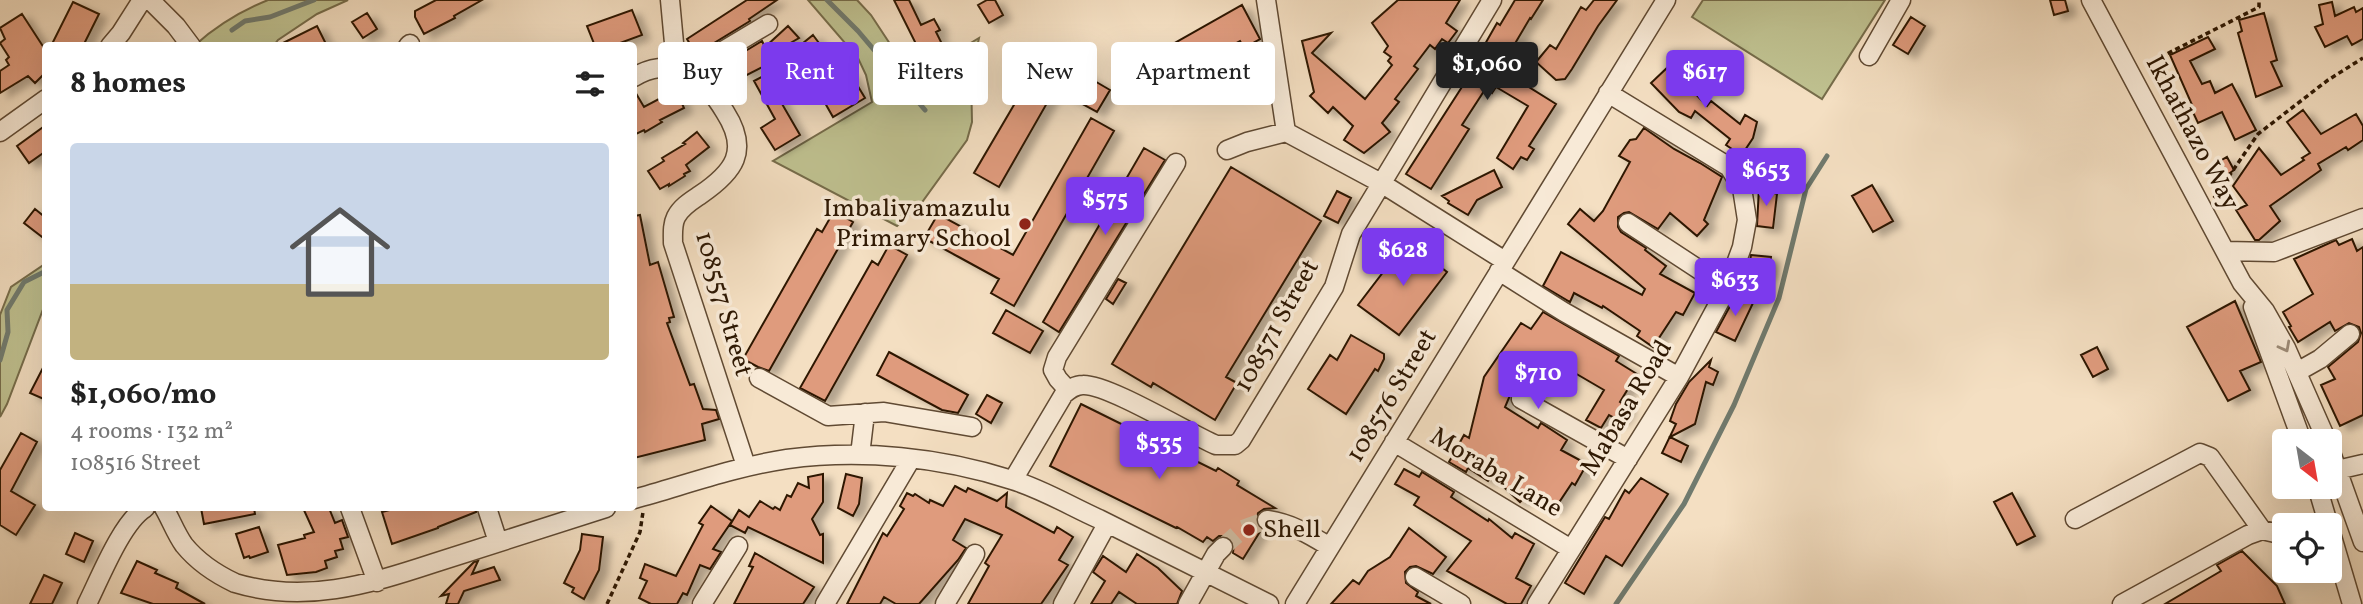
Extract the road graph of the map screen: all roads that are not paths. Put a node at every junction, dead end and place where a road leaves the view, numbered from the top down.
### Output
1 (142, 0) edge
2 (150, 0) edge
3 (670, 0) edge
4 (1266, 0) edge
5 (1492, 0) edge
6 (1666, 0) edge
7 (1901, 0) edge
8 (2091, 0) edge
9 (768, 24) dead end
10 (113, 42) edge
11 (188, 42) edge
12 (674, 42) edge
13 (733, 42) edge
14 (1869, 56) dead end
15 (658, 72) edge
16 (637, 75) edge
17 (1608, 93) junction
18 (42, 102) edge
19 (721, 105) edge
20 (0, 132) edge
21 (1286, 132) junction
22 (1227, 150) dead end
23 (1176, 163) dead end
24 (1381, 183) junction
25 (2363, 218) edge
26 (1628, 223) dead end
27 (2225, 251) junction
28 (1502, 266) junction
29 (1727, 288) junction
30 (2247, 291) junction
31 (2350, 334) dead end
32 (2297, 372) junction
33 (1679, 377) junction
34 (760, 379) dead end
35 (1068, 390) junction
36 (1521, 399) dead end
37 (865, 413) junction
38 (972, 427) dead end
39 (2298, 429) edge
40 (2322, 429) edge
41 (1394, 442) junction
42 (860, 455) junction
43 (911, 459) junction
44 (1628, 459) junction
45 (2363, 464) edge
46 (746, 466) junction
47 (2342, 469) edge
48 (1013, 480) junction
49 (2342, 484) edge
50 (639, 498) edge
51 (140, 511) edge
52 (166, 511) edge
53 (351, 511) edge
54 (488, 511) edge
55 (596, 511) edge
56 (2075, 519) dead end
57 (1267, 520) tunnel mouth
58 (1107, 524) junction
59 (2262, 530) junction
60 (2272, 532) edge
61 (2360, 533) edge
62 (2342, 535) edge
63 (498, 542) junction
64 (738, 546) dead end
65 (1223, 547) tunnel mouth
66 (1330, 547) junction
67 (1571, 549) junction
68 (975, 554) dead end
69 (2342, 572) edge
70 (1207, 573) junction
71 (1415, 578) dead end
72 (377, 582) junction
73 (87, 604) edge
74 (702, 604) edge
75 (825, 604) edge
76 (945, 604) edge
77 (1063, 604) edge
78 (1188, 604) edge
79 (1269, 604) edge
80 (1295, 604) edge
81 (1461, 604) edge
82 (1538, 604) edge
83 (2122, 604) edge
84 (2352, 604) edge

1 - 10 street
2 - 11 street
3 - 12 street
4 - 21 street
5 - 24 street
6 - 17 street, 108576 Street
7 - 14 street
8 - 27 street, Ikhathazo Way
9 - 13 street
15 - 16 street
17 - 28 street, 108576 Street
17 - 29 street, Mabasa Road
18 - 20 street
19 - 46 street, 108557 Street
21 - 22 street
21 - 24 street
23 - 35 street
24 - 28 street
24 - 35 street, 108571 Street
25 - 27 street
26 - 29 street
27 - 30 street, Ikhathazo Way
28 - 33 street
28 - 41 street, 108576 Street
29 - 33 street, Mabasa Road
30 -> 32 street, Ikhathazo Way
30 - 39 street, Ikhathazo Way
31 - 32 street
32 - 40 street, Ikhathazo Way
33 - 44 street, Mabasa Road
34 - 37 street
35 - 48 street
36 - 44 street
37 - 38 street
37 - 42 street
41 - 66 street, 108576 Street
41 - 67 street, Moraba Lane
42 - 43 street
42 - 46 street
43 - 48 street
43 - 75 street
44 - 67 street, Mabasa Road
45 - 47 street
46 - 50 street
48 - 58 street
49 - 61 street
51 - 73 street
52 - 72 street
53 - 72 street
54 - 63 street
55 - 63 street
56 - 59 street
57 - 66 street
58 - 70 street
58 - 77 street
59 - 60 street
59 - 83 street
61 - 62 street
63 - 72 street
64 - 74 street
65 - 70 street
66 - 80 street, 108576 Street
67 - 82 street, Mabasa Road
68 - 76 street
69 - 84 street
70 - 78 street
70 - 79 street
71 - 81 street

